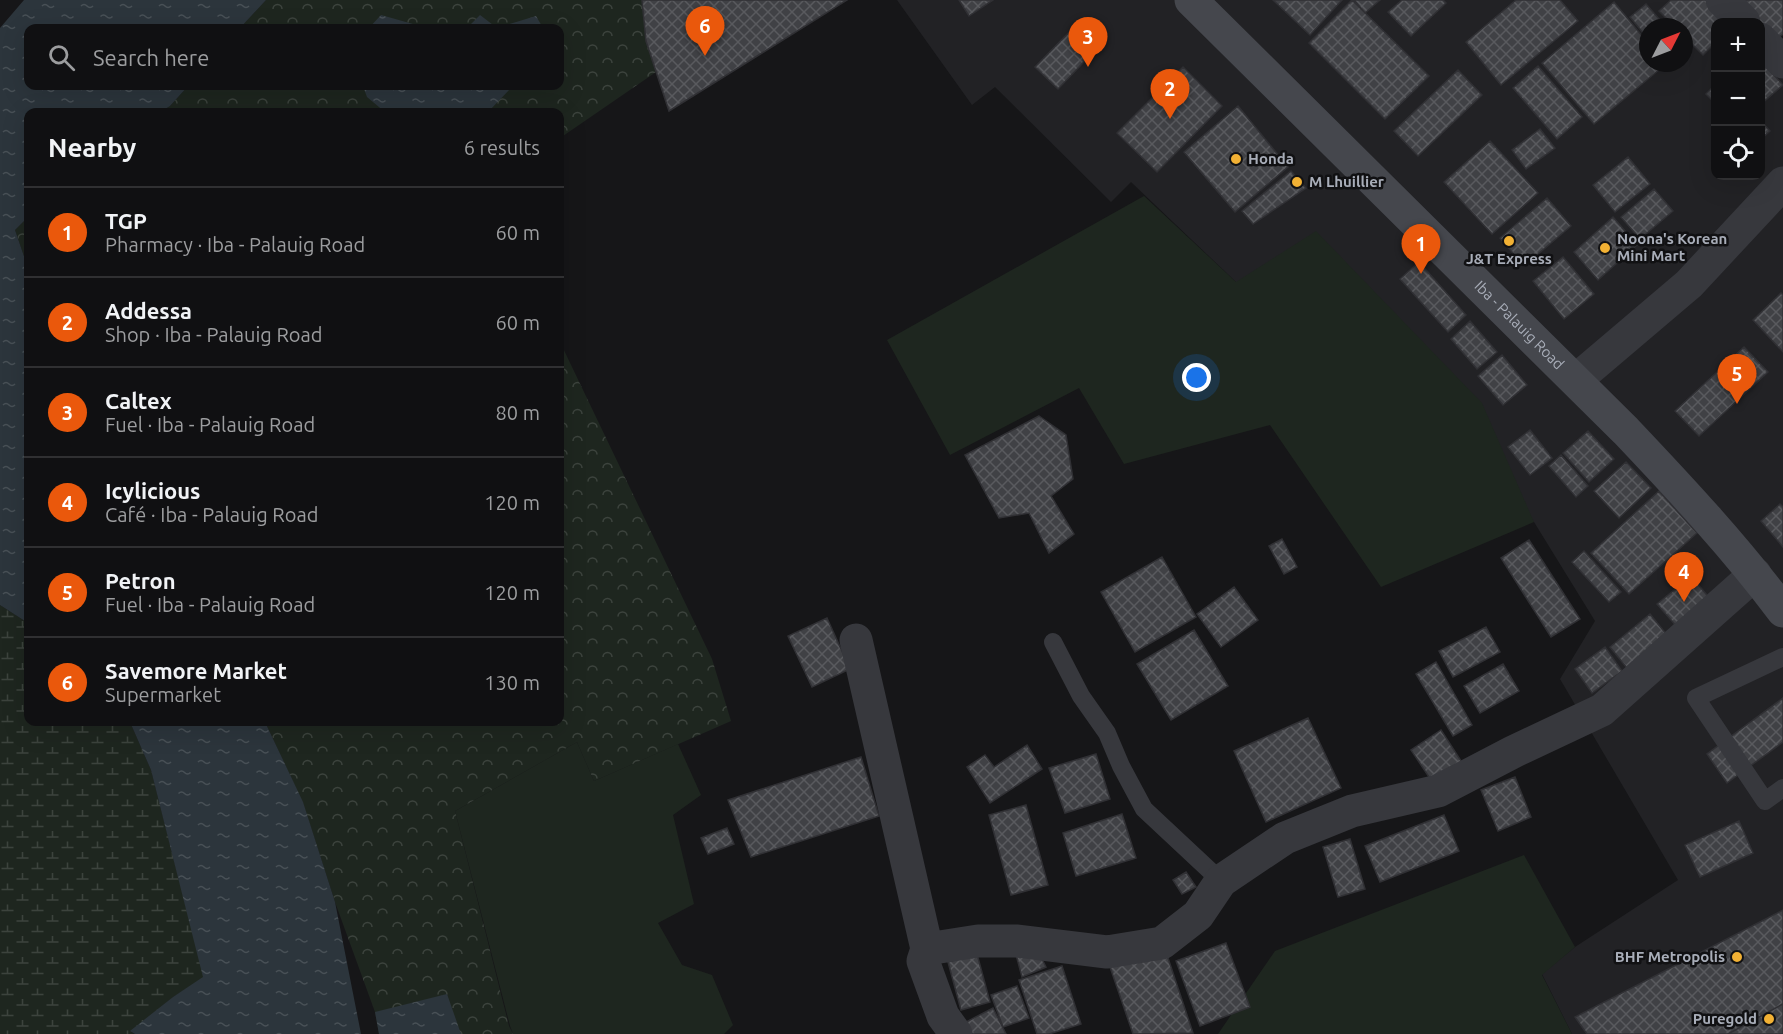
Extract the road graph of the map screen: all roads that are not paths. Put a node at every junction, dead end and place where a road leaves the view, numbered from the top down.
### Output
1 (1191, 0) edge
2 (1722, 0) edge
3 (1740, 18) edge
4 (1765, 43) edge
5 (1783, 62) edge
6 (1783, 183) edge
7 (1576, 380) junction
8 (1755, 574) junction
9 (1783, 611) edge
10 (856, 640) dead end
11 (1053, 642) dead end
12 (1783, 657) edge
13 (1783, 788) edge
14 (1221, 881) junction
15 (927, 949) junction
16 (956, 1034) edge

1 - 7 main road, Iba - Palauig Road
2 - 3 street
4 - 5 street
6 - 7 street
7 - 8 main road, Iba - Palauig Road
8 - 9 main road, Iba - Palauig Road
8 - 14 street
10 - 15 street
11 - 14 lane
12 - 13 lane
14 - 15 street
15 - 16 street

